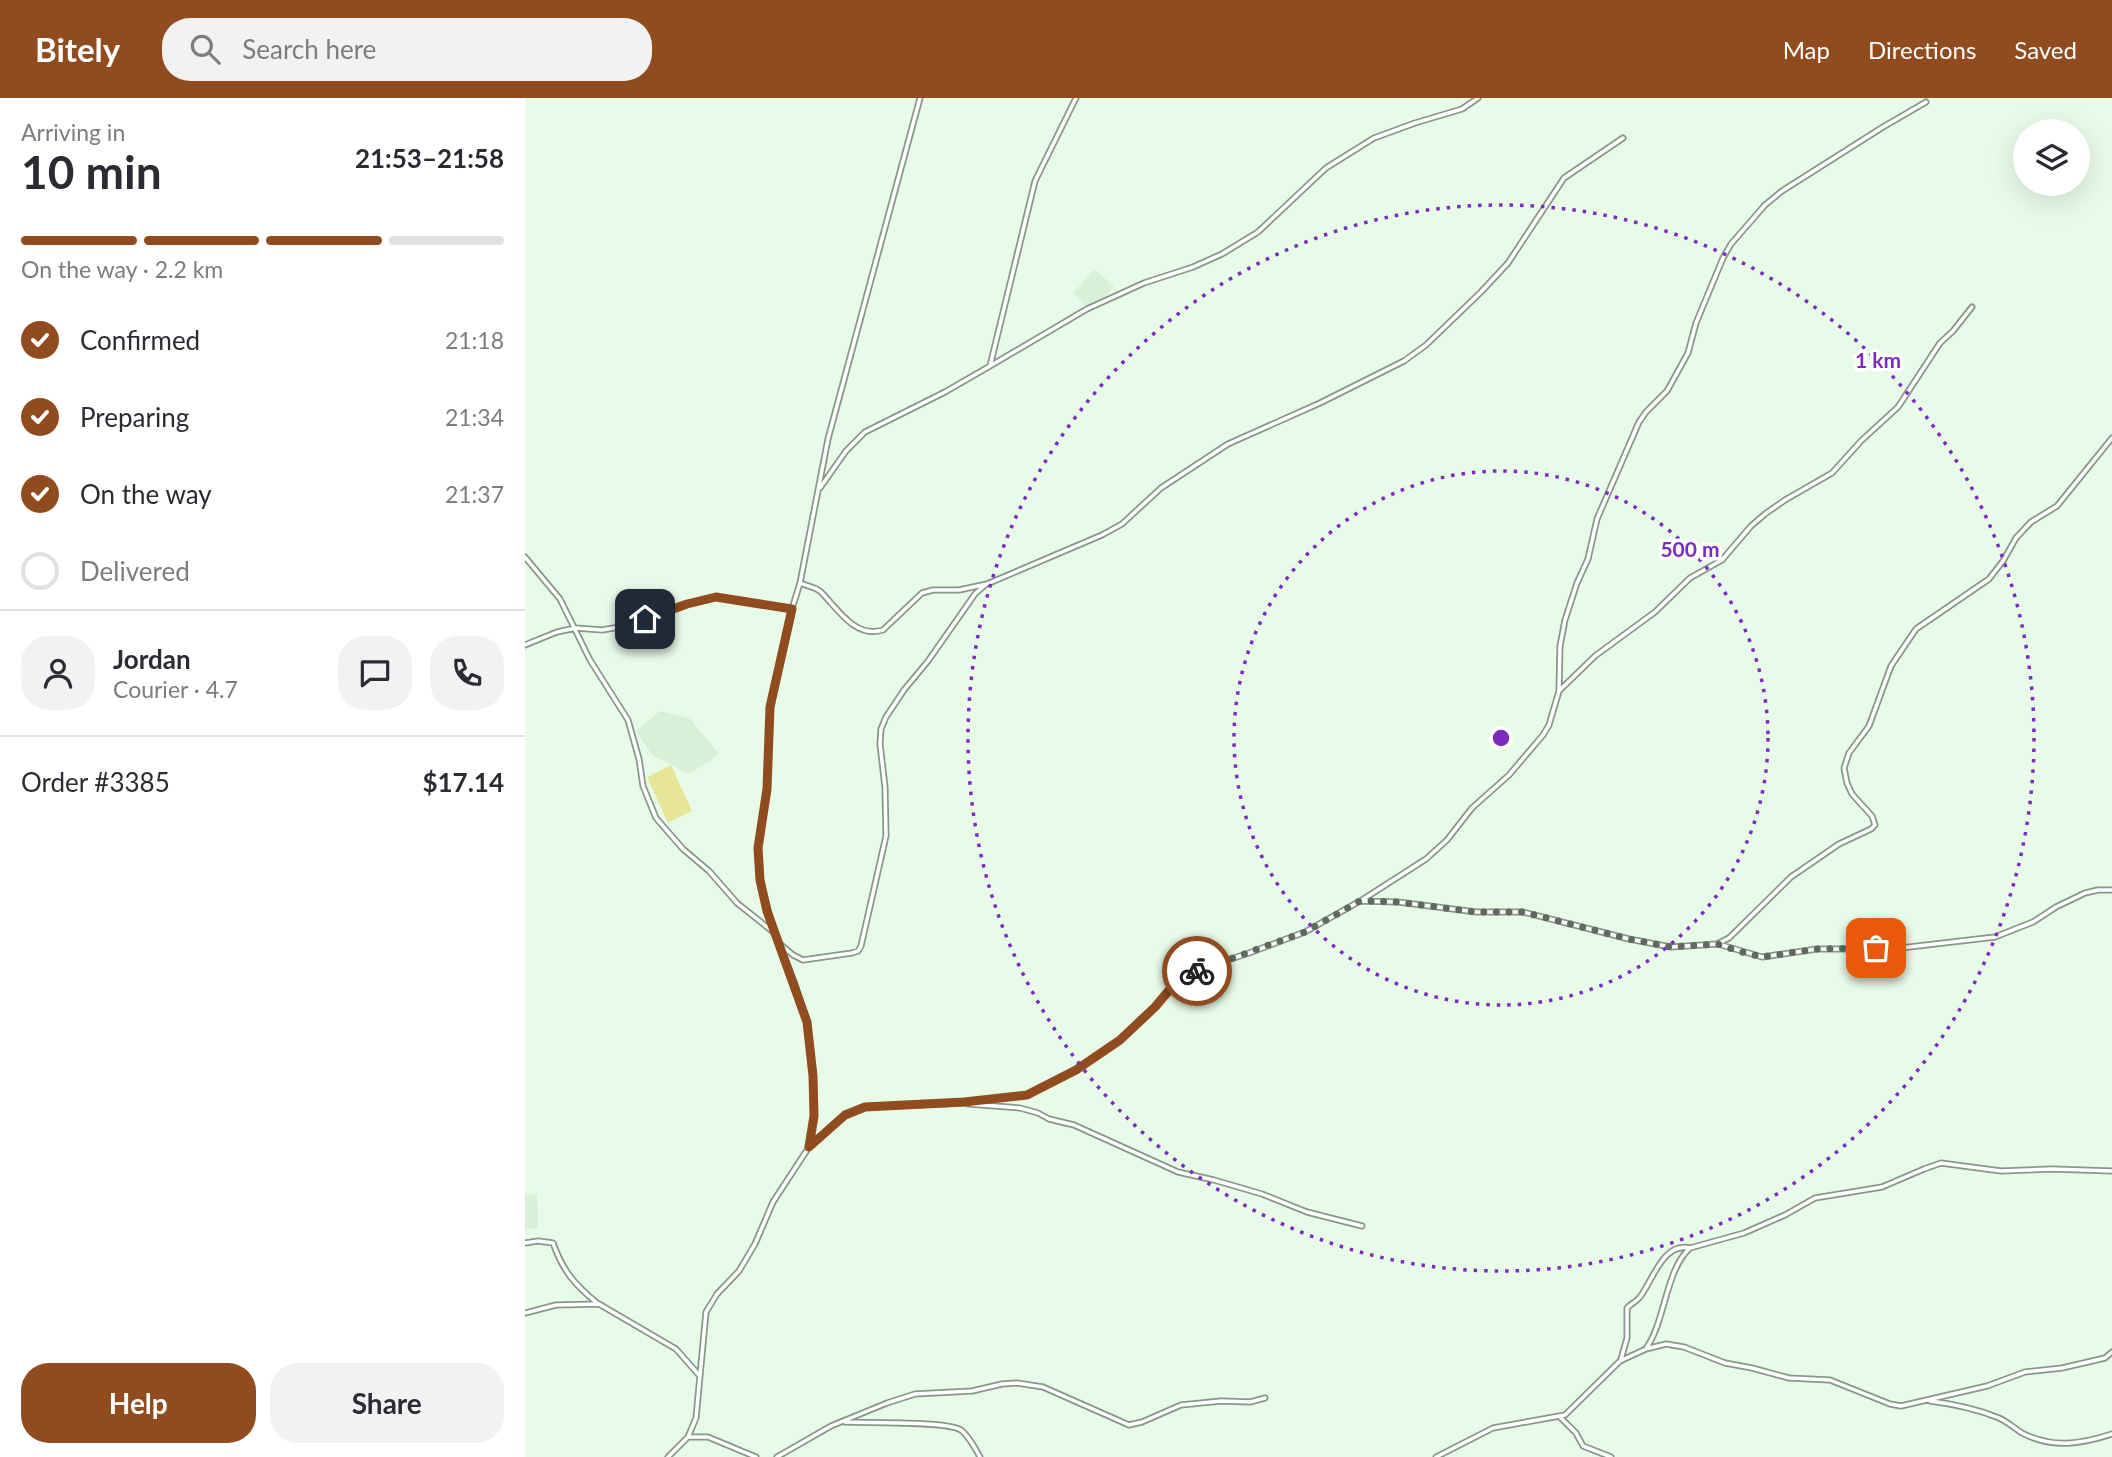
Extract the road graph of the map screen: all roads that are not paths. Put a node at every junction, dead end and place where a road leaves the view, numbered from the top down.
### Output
1 (920, 98) edge
2 (1076, 98) edge
3 (1478, 98) edge
4 (1926, 103) dead end
5 (1623, 138) dead end
6 (1972, 307) dead end
7 (990, 366) junction
8 (2112, 438) edge
9 (819, 490) junction
10 (525, 557) edge
11 (800, 583) junction
12 (986, 584) junction
13 (792, 609) junction
14 (576, 628) junction
15 (525, 645) edge
16 (1559, 691) junction
17 (2112, 890) edge
18 (1360, 901) junction
19 (774, 932) junction
20 (779, 943) junction
21 (1717, 944) junction
22 (964, 1102) junction
23 (809, 1147) junction
24 (2112, 1171) edge
25 (1362, 1226) dead end
26 (525, 1243) edge
27 (1690, 1248) junction
28 (599, 1304) junction
29 (525, 1313) edge
30 (1646, 1349) junction
31 (2112, 1352) edge
32 (1620, 1361) junction
33 (700, 1377) junction
34 (1265, 1398) dead end
35 (1928, 1401) junction
36 (1560, 1417) junction
37 (843, 1422) junction
38 (2112, 1434) edge
39 (688, 1437) junction
40 (669, 1457) edge
41 (756, 1457) edge
42 (777, 1457) edge
43 (981, 1457) edge
44 (1436, 1457) edge
45 (1611, 1457) edge

1 - 9 street
2 - 7 street
3 - 7 street
4 - 16 street
5 - 12 street
6 - 16 street
7 - 9 street
8 - 21 street
9 - 11 street
10 - 14 street
11 - 12 street
11 - 13 street
12 - 20 street
13 - 14 street
13 - 19 street
14 - 15 street
14 - 19 street
16 - 18 street
17 - 21 street
18 - 21 street
18 - 22 street
19 - 20 street
20 - 23 street
22 - 23 street
22 - 25 street
23 - 33 street
24 - 27 street
26 - 28 street
27 - 30 street
27 - 32 street
28 - 29 street
28 - 33 street
30 - 32 street
30 - 35 street
31 - 35 street
32 - 36 street
33 - 39 street
34 - 37 street
35 - 38 street
36 - 44 street
36 - 45 street
37 - 42 street
37 - 43 street
39 - 40 street
39 - 41 street

